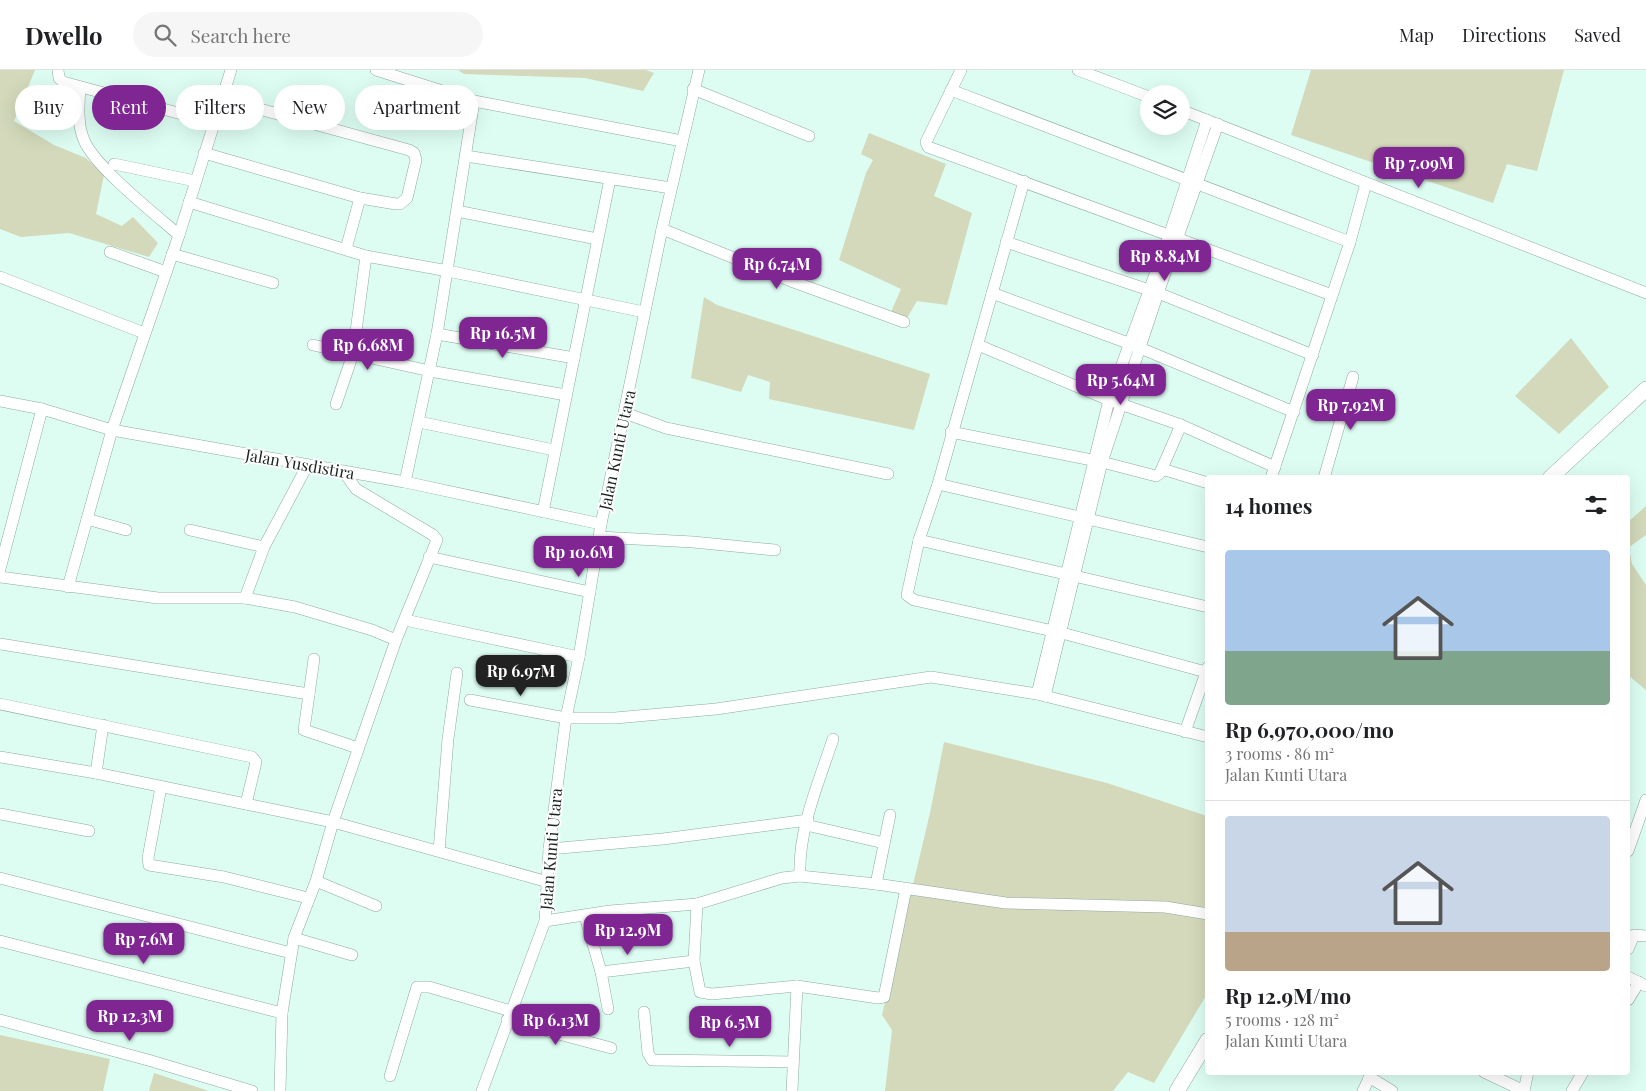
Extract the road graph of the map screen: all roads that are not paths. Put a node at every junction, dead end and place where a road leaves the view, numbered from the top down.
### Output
1 (58, 70) edge
2 (231, 70) edge
3 (376, 70) edge
4 (699, 70) edge
5 (1078, 70) edge
6 (957, 71) edge
7 (392, 73) edge
8 (73, 85) edge
9 (226, 85) edge
10 (427, 85) edge
11 (82, 88) edge
12 (693, 89) junction
13 (951, 90) junction
14 (1140, 94) edge
15 (478, 102) edge
16 (264, 111) edge
17 (176, 113) edge
18 (1190, 113) edge
19 (1212, 122) junction
20 (80, 130) edge
21 (212, 130) edge
22 (470, 130) edge
23 (809, 136) dead end
24 (682, 141) junction
25 (204, 153) junction
26 (466, 156) junction
27 (114, 164) dead end
28 (610, 179) junction
29 (1192, 180) junction
30 (195, 181) junction
31 (1024, 182) junction
32 (1366, 183) junction
33 (671, 188) junction
34 (360, 198) junction
35 (189, 202) junction
36 (457, 211) junction
37 (662, 229) junction
38 (179, 236) junction
39 (1173, 237) junction
40 (596, 239) junction
41 (1006, 242) junction
42 (1350, 242) junction
43 (346, 250) junction
44 (110, 252) dead end
45 (172, 254) junction
46 (366, 256) junction
47 (448, 271) junction
48 (166, 272) junction
49 (0, 277) edge
50 (273, 283) dead end
51 (1153, 292) junction
52 (992, 293) junction
53 (1646, 294) edge
54 (1332, 295) junction
55 (586, 301) junction
56 (644, 312) junction
57 (904, 322) dead end
58 (144, 333) junction
59 (437, 334) junction
60 (1128, 343) junction
61 (312, 345) dead end
62 (978, 345) junction
63 (1140, 348) junction
64 (353, 354) junction
65 (1313, 355) junction
66 (574, 358) junction
67 (430, 371) junction
68 (1354, 377) dead end
69 (1646, 389) edge
70 (566, 395) junction
71 (1109, 400) junction
72 (0, 401) edge
73 (336, 404) dead end
74 (1121, 404) junction
75 (42, 409) junction
76 (1294, 412) junction
77 (625, 413) junction
78 (419, 422) junction
79 (1181, 425) junction
80 (112, 430) junction
81 (951, 432) junction
82 (554, 450) junction
83 (1097, 462) junction
84 (307, 466) junction
85 (1162, 469) junction
86 (344, 472) junction
87 (1273, 472) edge
88 (888, 474) dead end
89 (1325, 475) edge
90 (1553, 475) edge
91 (405, 482) junction
92 (1205, 482) edge
93 (938, 484) junction
94 (543, 512) junction
95 (1084, 518) junction
96 (87, 519) junction
97 (602, 524) junction
98 (126, 530) dead end
99 (190, 530) dead end
100 (599, 537) junction
101 (919, 540) junction
102 (1205, 546) edge
103 (264, 547) junction
104 (775, 550) dead end
105 (429, 558) junction
106 (0, 569) edge
107 (1070, 575) junction
108 (0, 577) edge
109 (68, 587) junction
110 (590, 592) junction
111 (245, 598) junction
112 (1205, 606) edge
113 (405, 620) junction
114 (1056, 632) junction
115 (396, 640) junction
116 (0, 644) edge
117 (579, 657) junction
118 (314, 659) dead end
119 (1205, 669) edge
120 (457, 673) dead end
121 (1205, 675) edge
122 (309, 694) junction
123 (1041, 695) junction
124 (470, 700) dead end
125 (0, 704) edge
126 (566, 718) junction
127 (103, 725) junction
128 (1185, 732) junction
129 (1205, 736) edge
130 (833, 739) dead end
131 (358, 748) junction
132 (0, 757) edge
133 (96, 773) junction
134 (161, 787) junction
135 (1646, 800) edge
136 (246, 804) junction
137 (0, 814) edge
138 (890, 815) dead end
139 (332, 822) junction
140 (807, 823) junction
141 (89, 831) dead end
142 (884, 843) junction
143 (1630, 845) edge
144 (549, 850) junction
145 (438, 851) junction
146 (800, 876) junction
147 (0, 878) edge
148 (316, 881) junction
149 (548, 882) junction
150 (876, 884) junction
151 (906, 889) junction
152 (308, 898) junction
153 (697, 904) junction
154 (376, 906) dead end
155 (1205, 914) edge
156 (585, 916) junction
157 (545, 921) junction
158 (1646, 936) edge
159 (294, 938) junction
160 (0, 941) edge
161 (1630, 945) edge
162 (291, 953) junction
163 (352, 955) dead end
164 (694, 961) junction
165 (600, 972) junction
166 (1630, 978) edge
167 (1642, 984) edge
168 (796, 986) junction
169 (1630, 998) edge
170 (608, 1009) dead end
171 (644, 1012) dead end
172 (282, 1013) junction
173 (509, 1015) junction
174 (0, 1020) edge
175 (1205, 1045) edge
176 (611, 1048) dead end
177 (793, 1062) junction
178 (1371, 1075) edge
179 (1490, 1075) edge
180 (1527, 1075) edge
181 (1581, 1075) edge
182 (390, 1076) dead end
183 (252, 1091) edge
184 (280, 1091) edge
185 (482, 1091) edge
186 (792, 1091) edge
187 (1176, 1091) edge
188 (1363, 1091) edge
189 (1392, 1091) edge
190 (1524, 1091) edge
191 (1572, 1091) edge

1 - 8 street
2 - 9 street
3 - 7 street
4 - 12 street, Jalan Kunti Utara
5 - 14 street
6 - 13 street
7 - 10 street
11 - 17 street
12 - 23 street
12 - 24 street, Jalan Kunti Utara
13 - 29 street
13 - 31 street
15 - 24 street
16 - 34 street
18 - 19 street
19 - 29 street
19 - 32 street
20 - 38 street
21 - 25 street
22 - 26 street
24 - 33 street, Jalan Kunti Utara
25 - 30 street
25 - 34 street
26 - 28 street
26 - 36 street
27 - 30 street
28 - 33 street
28 - 40 street
29 - 39 street
29 - 42 street
30 - 35 street
31 - 39 street
31 - 41 street
32 - 42 street
32 - 53 street
33 - 37 street, Jalan Kunti Utara
34 - 43 street
35 - 38 street
35 - 43 street
36 - 40 street
36 - 47 street
37 - 56 street, Jalan Kunti Utara
37 - 57 street
38 - 45 street
39 - 51 street
39 - 54 street
40 - 55 street
41 - 51 street
41 - 52 street
42 - 54 street
43 - 46 street
44 - 48 street
45 - 48 street
45 - 50 street
46 - 47 street
46 - 64 street
47 - 55 street
47 - 59 street
48 - 58 street
49 - 58 street
51 - 60 street
51 - 63 street
51 - 65 street
52 - 60 street
52 - 62 street
54 - 65 street
55 - 56 street
55 - 66 street
56 - 77 street, Jalan Kunti Utara
58 - 80 street
59 - 66 street
59 - 67 street
60 - 63 street
60 - 71 street
61 - 64 street
62 - 71 street
62 - 81 street
63 - 74 street
63 - 76 street
64 - 67 street
64 - 73 street
65 - 76 street
66 - 70 street
67 - 70 street
67 - 78 street
68 - 89 street
69 - 90 street
70 - 82 street
71 - 74 street
71 - 83 street
72 - 75 street, Jalan Yusdistira
74 - 79 street
74 - 83 street
75 - 80 street, Jalan Yusdistira
75 - 106 street
76 - 87 street
77 - 88 street
77 - 97 street, Jalan Kunti Utara
78 - 82 street
78 - 91 street
79 - 85 street
79 - 87 street
80 - 84 street, Jalan Yusdistira
80 - 96 street
81 - 83 street
81 - 93 street
82 - 94 street
83 - 85 street
83 - 95 street
84 - 86 street, Jalan Yusdistira
84 - 103 street
85 - 92 street
86 - 91 street, Jalan Yusdistira
86 - 105 street
91 - 94 street, Jalan Yusdistira
93 - 95 street
93 - 101 street
94 - 97 street, Jalan Yusdistira
95 - 102 street
95 - 107 street
96 - 98 street
96 - 109 street
97 - 100 street, Jalan Kunti Utara
99 - 103 street
100 - 104 street
100 - 110 street, Jalan Kunti Utara
101 - 107 street
101 - 114 street
103 - 111 street
105 - 110 street
105 - 113 street
107 - 112 street
107 - 114 street
108 - 109 street
109 - 111 street
110 - 117 street, Jalan Kunti Utara
111 - 115 street
113 - 115 street
113 - 117 street
114 - 119 street
114 - 123 street
115 - 131 street
116 - 122 street
117 - 126 street, Jalan Kunti Utara
118 - 122 street
120 - 145 street
121 - 128 street
122 - 131 street
123 - 126 street
123 - 128 street
124 - 126 street
125 - 127 street
126 - 144 street, Jalan Kunti Utara
127 - 133 street
127 - 136 street
128 - 129 street
130 - 140 street
131 - 139 street
132 - 133 street
133 - 134 street
134 - 136 street
134 - 152 street
135 - 143 street
136 - 139 street
137 - 141 street
138 - 142 street
139 - 145 street
139 - 148 street
140 - 142 street
140 - 144 street
140 - 146 street
142 - 150 street
144 - 149 street, Jalan Kunti Utara
145 - 149 street
146 - 150 street
146 - 153 street
147 - 162 street
148 - 152 street
148 - 154 street
149 - 157 street, Jalan Kunti Utara
150 - 151 street
151 - 155 street
151 - 168 street
152 - 159 street
153 - 156 street
153 - 164 street
156 - 157 street
156 - 165 street
157 - 173 street, Jalan Kunti Utara
158 - 161 street
159 - 162 street
159 - 163 street
160 - 172 street
162 - 172 street
164 - 165 street
164 - 168 street
165 - 170 street
166 - 167 street
167 - 169 street
168 - 177 street
171 - 177 street
172 - 184 street
173 - 176 street
173 - 182 street
173 - 185 street, Jalan Kunti Utara
174 - 183 street
175 - 187 street
177 - 186 street
178 - 188 street
178 - 189 street
179 - 190 street
180 - 190 street
181 - 191 street

